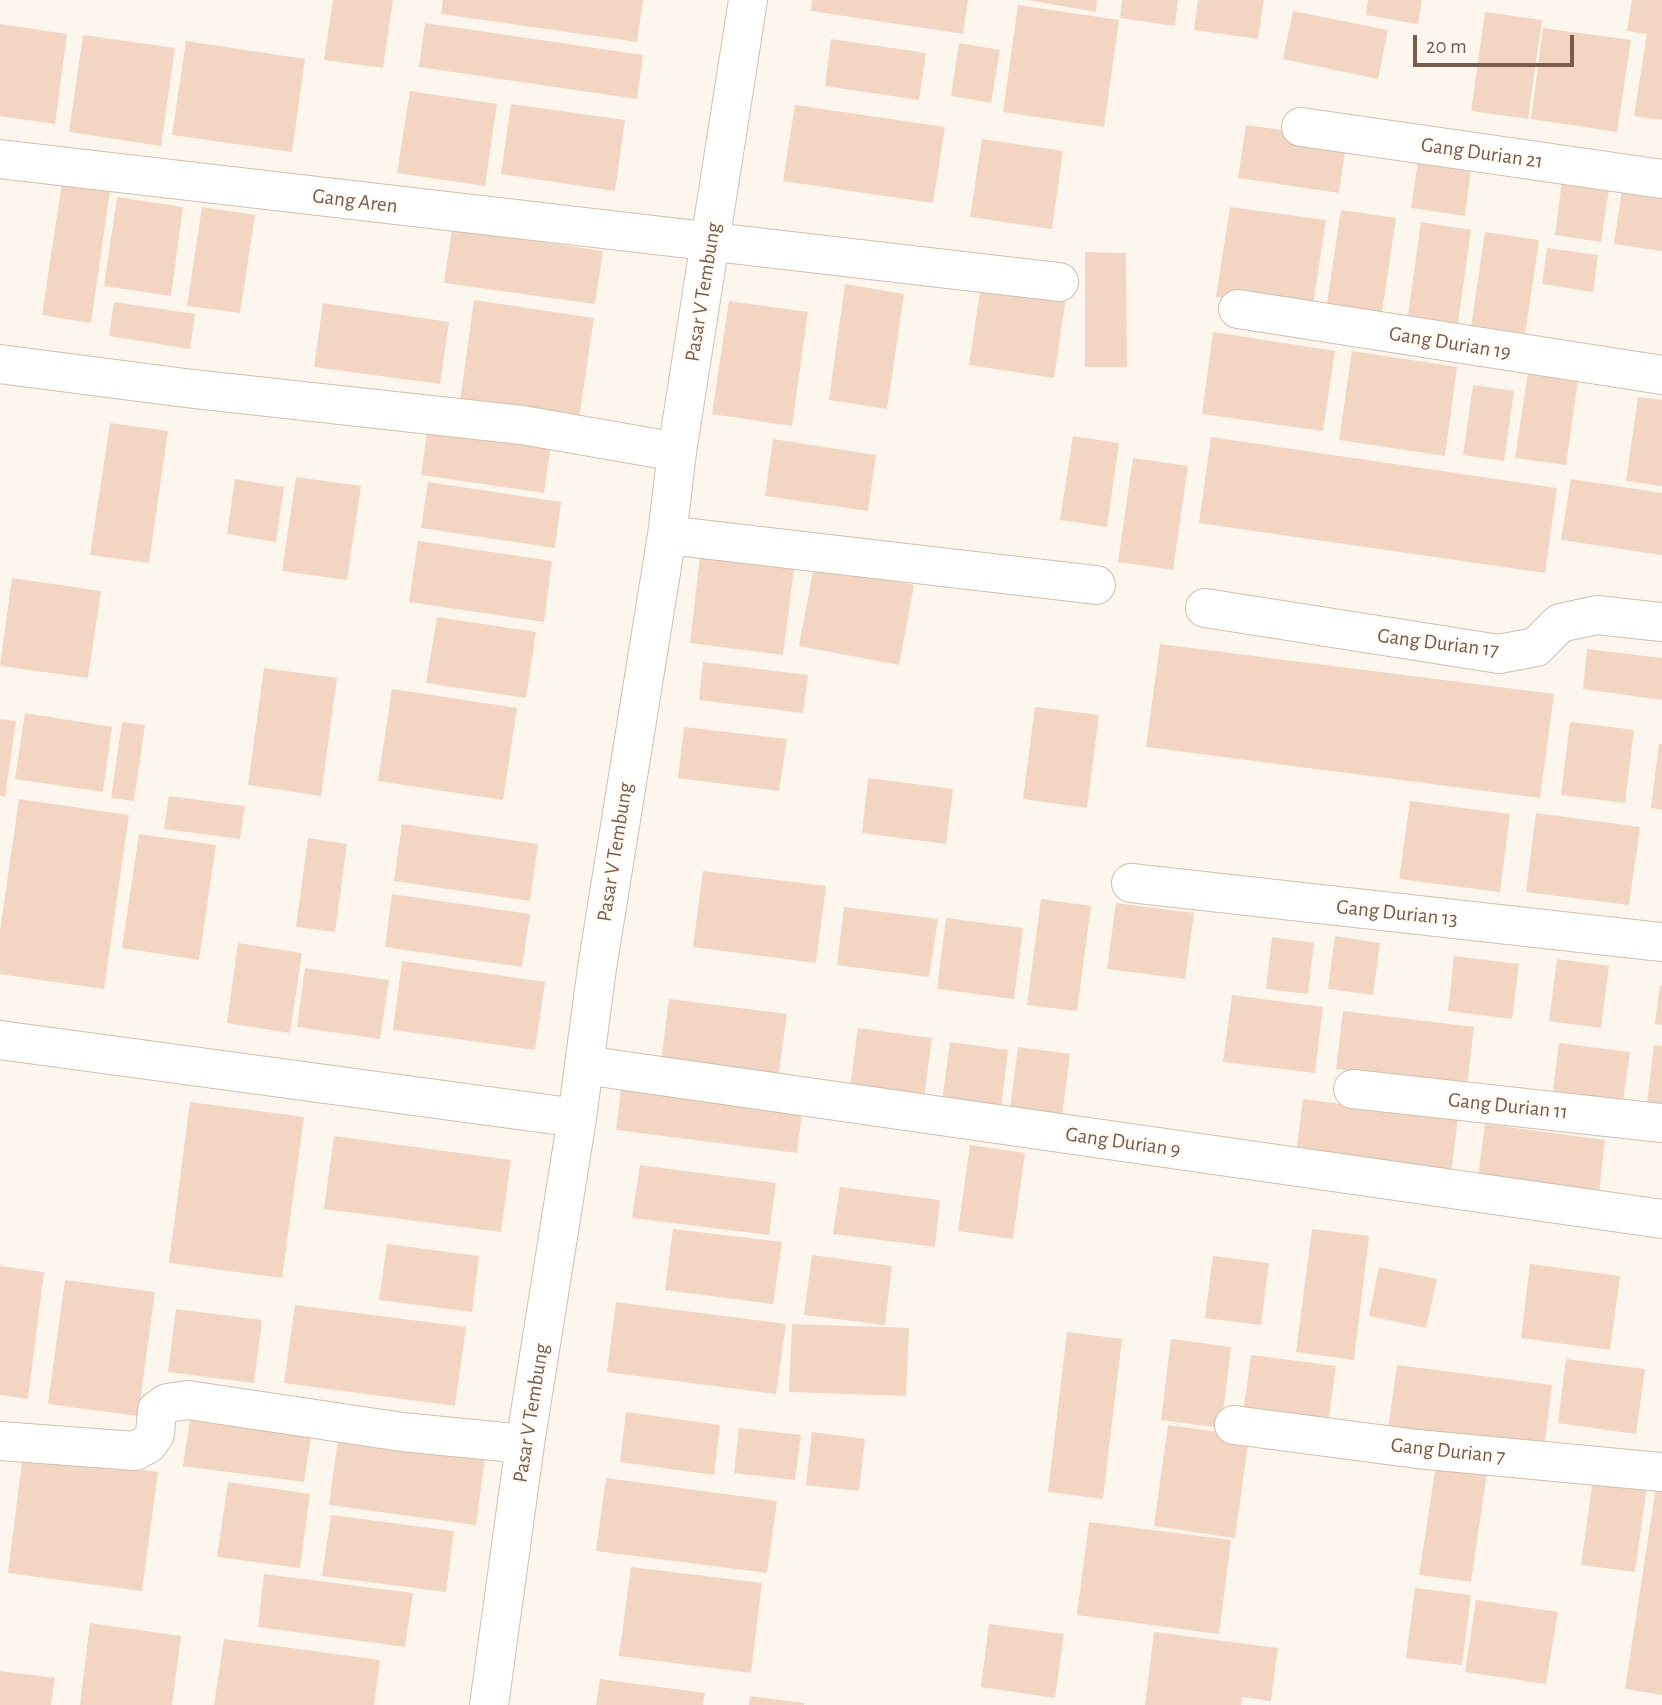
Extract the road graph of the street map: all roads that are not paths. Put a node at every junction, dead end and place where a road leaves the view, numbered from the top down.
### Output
1 (748, 0) edge
2 (1301, 127) dead end
3 (0, 159) edge
4 (1662, 179) edge
5 (710, 243) junction
6 (1059, 282) dead end
7 (1238, 309) dead end
8 (0, 364) edge
9 (1662, 375) edge
10 (677, 452) junction
11 (667, 535) junction
12 (1096, 585) dead end
13 (1205, 608) dead end
14 (1662, 622) edge
15 (1131, 883) dead end
16 (1662, 942) edge
17 (0, 1040) edge
18 (584, 1065) junction
19 (1353, 1089) dead end
20 (577, 1118) junction
21 (1662, 1123) edge
22 (1662, 1219) edge
23 (1234, 1425) dead end
24 (0, 1441) edge
25 (525, 1444) junction
26 (1662, 1472) edge
27 (489, 1705) edge

1 - 5 street, Pasar V Tembung
2 - 4 street, Gang Durian 21
3 - 5 street, Gang Aren
5 - 6 street, Gang Aren
5 - 10 street, Pasar V Tembung
7 - 9 street, Gang Durian 19
8 - 10 street
10 - 11 street, Pasar V Tembung
11 - 12 street
11 - 18 street, Pasar V Tembung
13 - 14 street, Gang Durian 17
15 - 16 street, Gang Durian 13
17 - 20 street
18 - 20 street, Pasar V Tembung
18 - 22 street, Gang Durian 9
19 - 21 street, Gang Durian 11
20 - 25 street, Pasar V Tembung
23 - 26 street, Gang Durian 7
24 - 25 street
25 - 27 street, Pasar V Tembung

